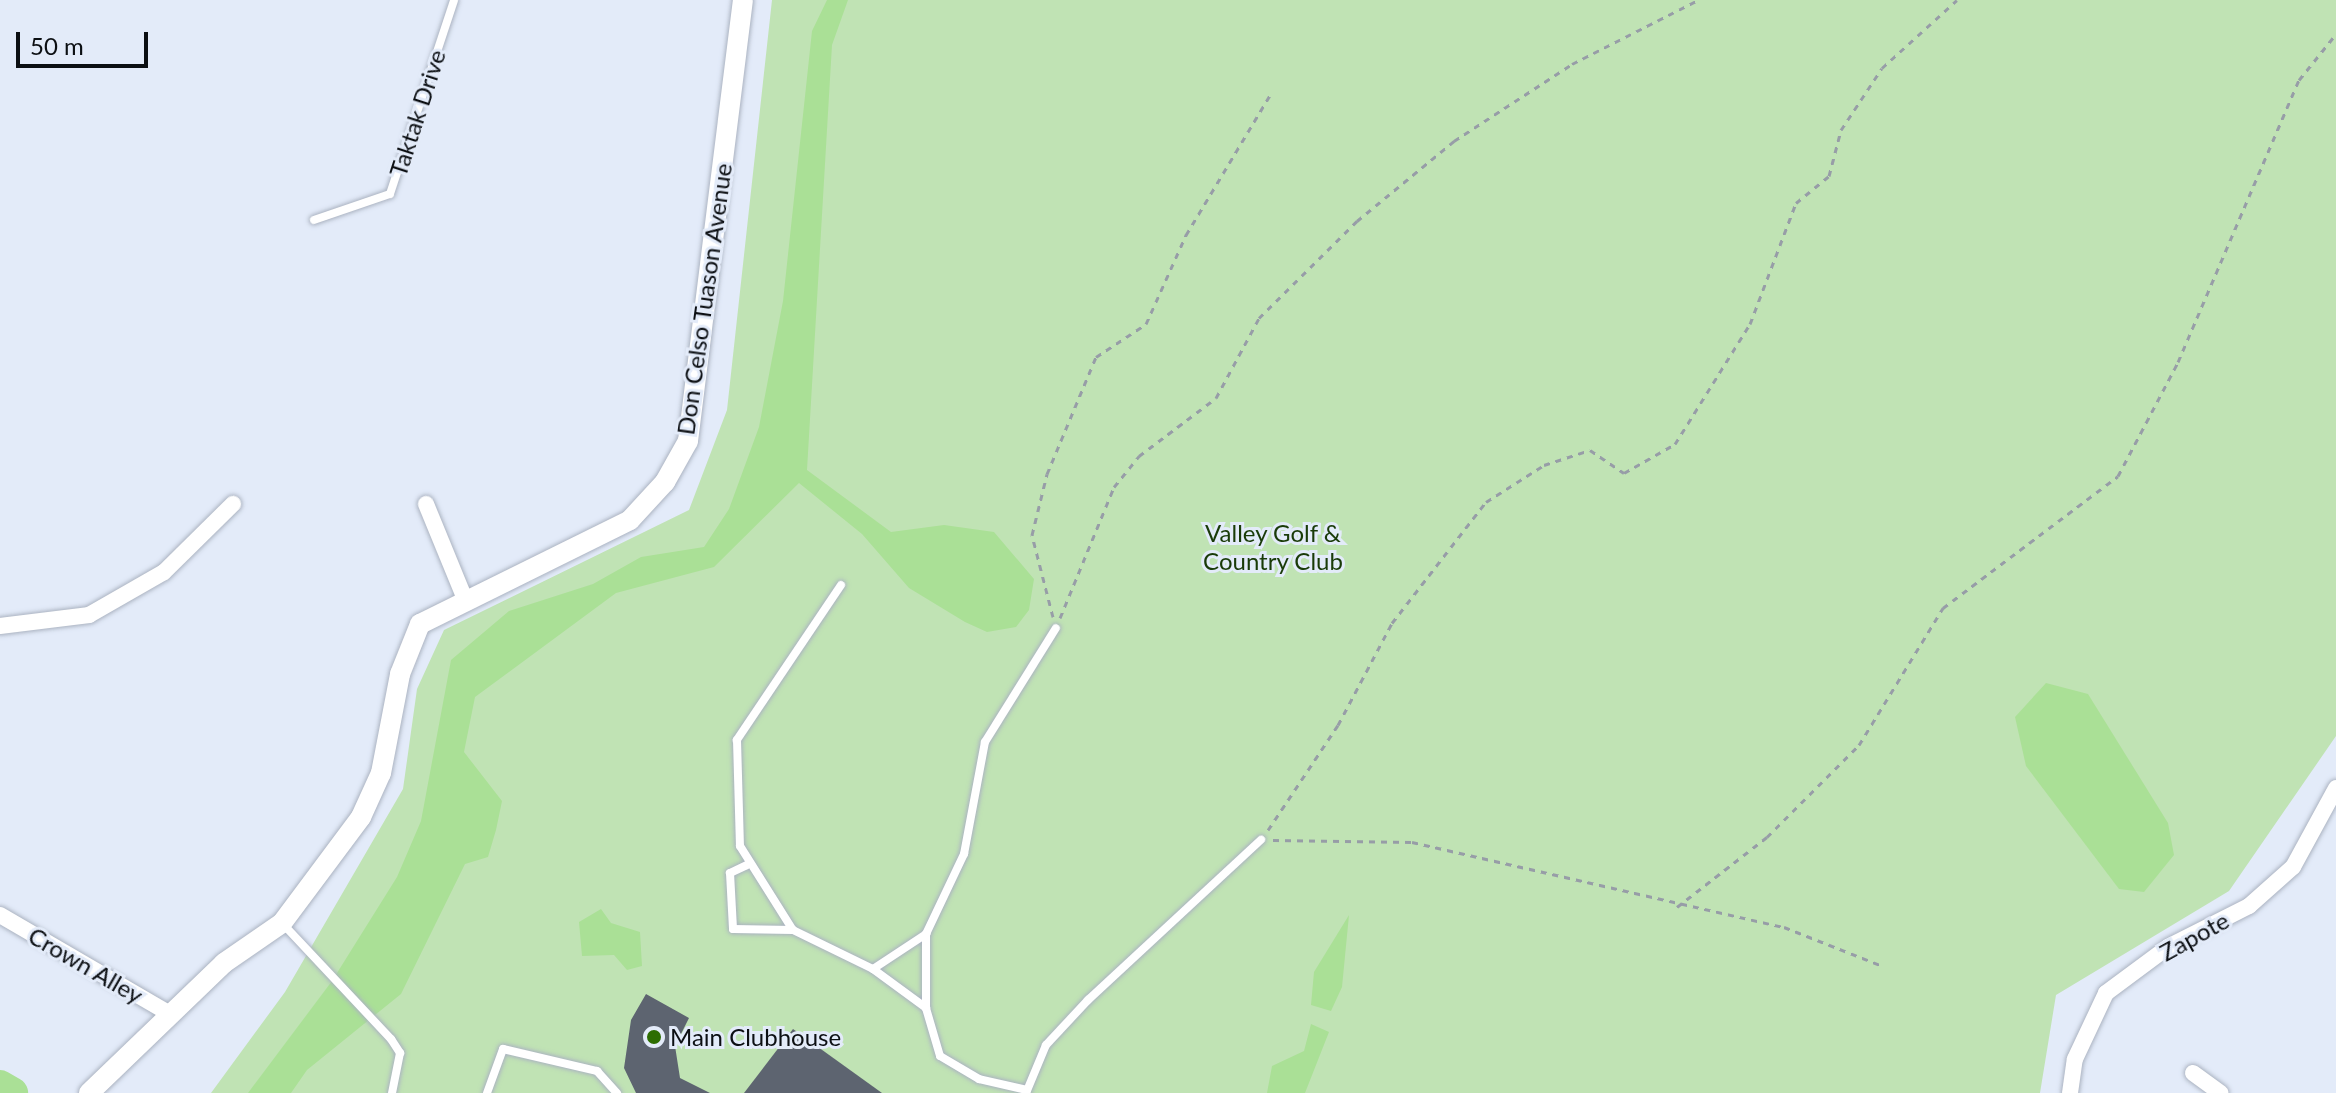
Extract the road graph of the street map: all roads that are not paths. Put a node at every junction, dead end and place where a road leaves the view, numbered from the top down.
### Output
1 (454, 0) edge
2 (743, 0) edge
3 (314, 220) dead end
4 (233, 504) dead end
5 (426, 504) dead end
6 (841, 585) dead end
7 (465, 599) junction
8 (0, 626) edge
9 (1056, 628) road end
10 (2336, 788) edge
11 (1261, 840) road end
12 (747, 865) junction
13 (0, 915) edge
14 (282, 923) junction
15 (793, 930) junction
16 (926, 934) junction
17 (873, 969) junction
18 (926, 1008) junction
19 (172, 1015) junction
20 (2193, 1073) dead end
21 (1026, 1092) edge
22 (89, 1093) edge
23 (392, 1093) edge
24 (487, 1093) edge
25 (617, 1093) edge
26 (2070, 1093) edge
27 (2221, 1093) edge

1 - 3 lane, Taktak Drive
2 - 7 street, Don Celso Tuason Avenue
4 - 8 street
5 - 7 street
6 - 12 lane
7 - 14 street, Don Celso Tuason Avenue
9 - 16 lane
10 - 26 street, Zapote
11 - 21 lane
12 - 15 lane
12 - 15 lane
13 - 19 street, Crown Alley
14 - 19 street, Don Celso Tuason Avenue
14 - 23 lane
15 - 17 lane
16 - 17 lane
16 - 18 lane
17 - 18 lane
18 - 21 lane
19 - 22 street, Don Celso Tuason Avenue
20 - 27 street
24 - 25 lane

